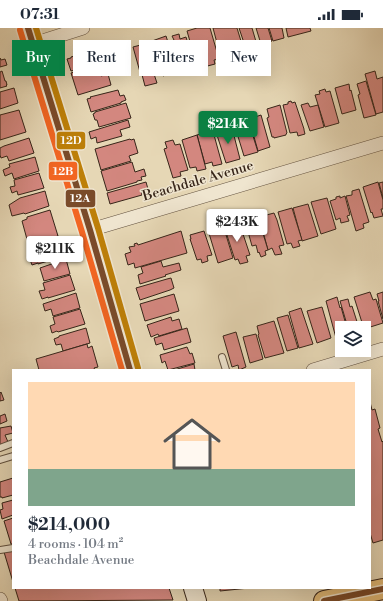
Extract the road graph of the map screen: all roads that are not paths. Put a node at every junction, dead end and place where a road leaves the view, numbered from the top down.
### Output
1 (83, 28) edge
2 (31, 36) edge
3 (383, 143) edge
4 (90, 230) junction
5 (383, 349) edge
6 (222, 356) dead end
7 (130, 369) edge
8 (226, 369) edge
9 (316, 369) edge
10 (12, 444) edge
11 (0, 448) edge
12 (12, 456) edge
13 (0, 460) edge
14 (12, 548) edge
15 (0, 550) edge
16 (193, 589) edge
17 (383, 589) edge
18 (197, 601) edge
19 (324, 601) edge

1 - 2 street
2 - 4 street
3 - 4 street, Beachdale Avenue
4 - 7 street
5 - 9 street
6 - 8 lane
10 - 11 lane
12 - 13 lane
14 - 15 lane
16 - 18 street
17 - 19 main road

